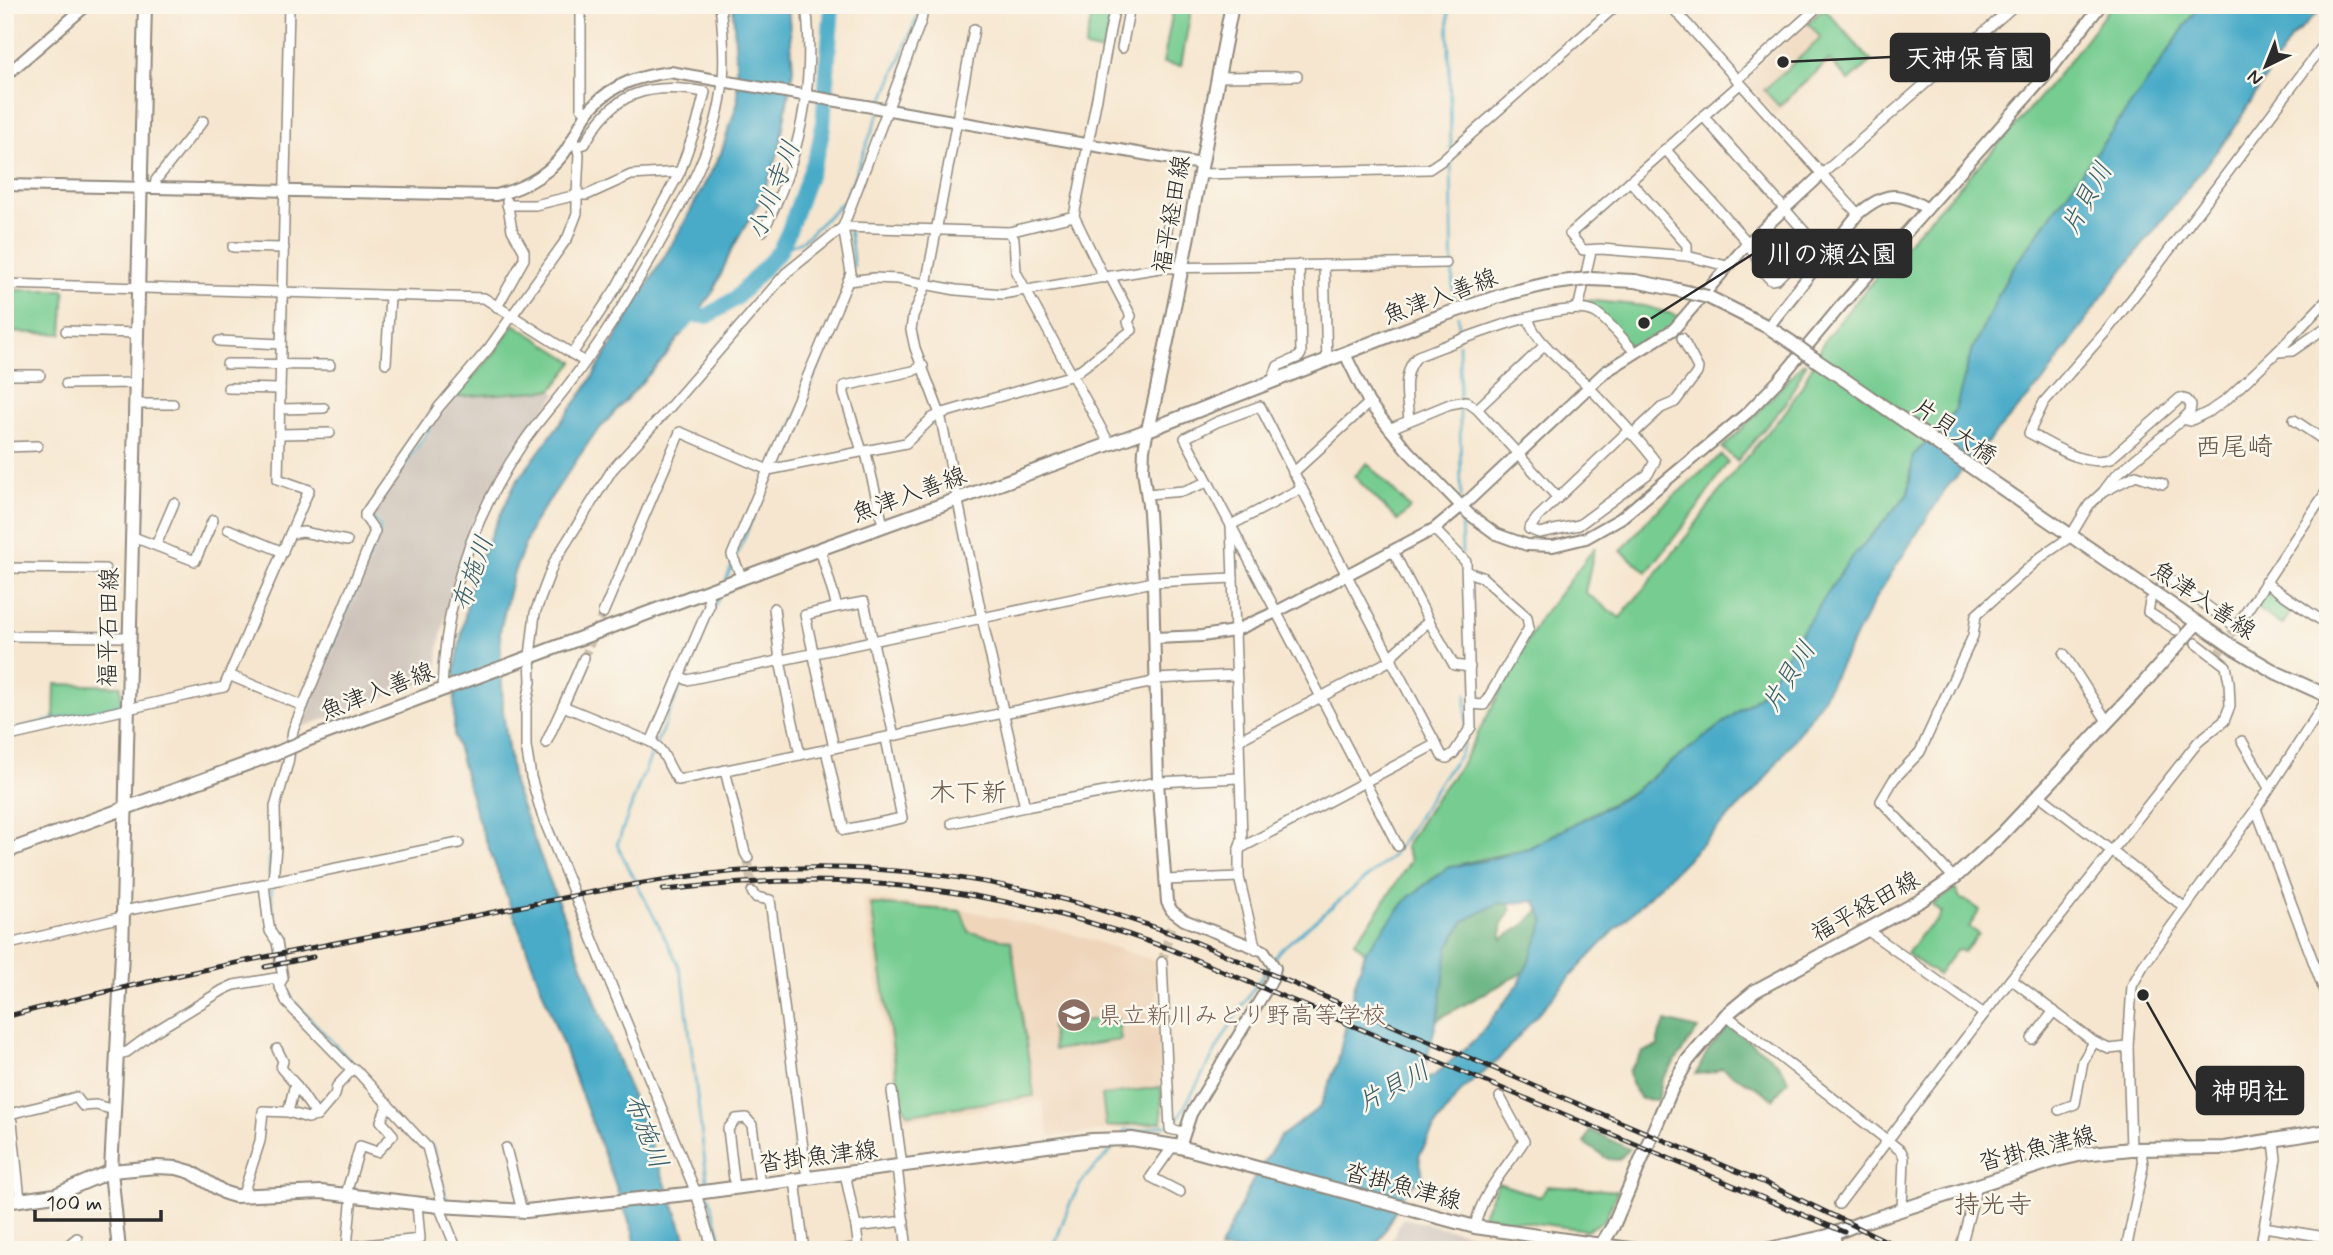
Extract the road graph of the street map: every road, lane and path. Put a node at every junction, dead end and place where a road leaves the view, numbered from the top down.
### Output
1 (86, 5) edge
2 (145, 5) edge
3 (289, 5) edge
4 (581, 5) edge
5 (720, 5) edge
6 (806, 5) edge
7 (924, 5) edge
8 (1115, 5) edge
9 (1130, 5) edge
10 (1232, 5) edge
11 (1617, 5) edge
12 (1670, 5) edge
13 (1820, 5) edge
14 (2015, 5) edge
15 (2087, 5) edge
16 (2098, 10) edge
17 (974, 29) dead end
18 (2328, 39) edge
19 (1122, 48) dead end
20 (5, 76) edge
21 (1297, 76) dead end
22 (1218, 77) junction
23 (726, 82) junction
24 (1738, 82) junction
25 (803, 96) junction
26 (887, 111) junction
27 (587, 114) junction
28 (1703, 116) junction
29 (203, 121) dead end
30 (957, 124) junction
31 (574, 144) junction
32 (1089, 146) junction
33 (1665, 149) junction
34 (1200, 169) junction
35 (680, 172) junction
36 (1821, 175) junction
37 (1630, 181) junction
38 (5, 185) edge
39 (141, 186) junction
40 (155, 187) junction
41 (285, 192) junction
42 (578, 195) junction
43 (506, 199) junction
44 (1784, 208) junction
45 (1171, 209) dead end
46 (1927, 209) junction
47 (1858, 214) junction
48 (1074, 216) junction
49 (843, 227) junction
50 (936, 229) junction
51 (763, 231) dead end
52 (1009, 232) junction
53 (1748, 243) junction
54 (233, 247) dead end
55 (284, 248) junction
56 (1591, 251) junction
57 (1687, 256) junction
58 (1446, 263) dead end
59 (1299, 265) junction
60 (1324, 265) junction
61 (1727, 266) junction
62 (1160, 268) junction
63 (1183, 268) junction
64 (1107, 277) junction
65 (848, 281) junction
66 (5, 284) edge
67 (926, 285) junction
68 (138, 289) junction
69 (1026, 290) junction
70 (283, 293) junction
71 (390, 296) junction
72 (2328, 299) edge
73 (497, 307) junction
74 (1571, 311) junction
75 (512, 317) junction
76 (1529, 318) junction
77 (2328, 326) edge
78 (1768, 327) junction
79 (66, 331) dead end
80 (137, 333) junction
81 (1682, 338) dead end
82 (219, 341) dead end
83 (281, 344) junction
84 (1545, 345) junction
85 (1635, 352) junction
86 (2277, 352) junction
87 (572, 354) junction
88 (1345, 354) junction
89 (1327, 361) junction
90 (585, 362) junction
91 (386, 363) dead end
92 (281, 364) junction
93 (227, 365) dead end
94 (330, 365) dead end
95 (923, 366) junction
96 (1825, 366) joint
97 (5, 375) edge
98 (40, 375) dead end
99 (1073, 375) junction
100 (136, 383) junction
101 (1271, 383) junction
102 (66, 384) dead end
103 (228, 387) dead end
104 (1589, 388) junction
105 (280, 389) junction
106 (1369, 403) junction
107 (135, 404) junction
108 (173, 404) dead end
109 (324, 408) dead end
110 (280, 409) junction
111 (1477, 409) junction
112 (940, 414) junction
113 (2183, 419) junction
114 (1409, 420) junction
115 (2294, 420) dead end
116 (1389, 429) junction
117 (1148, 430) junction
118 (330, 433) dead end
119 (1630, 433) junction
120 (279, 434) junction
121 (1109, 443) junction
122 (2328, 443) edge
123 (37, 446) dead end
124 (5, 447) edge
125 (866, 453) junction
126 (1517, 454) junction
127 (768, 470) junction
128 (1293, 473) junction
129 (1208, 482) junction
130 (2163, 484) dead end
131 (1300, 489) junction
132 (2328, 489) edge
133 (2104, 492) junction
134 (1147, 494) junction
135 (959, 498) junction
136 (1558, 498) junction
137 (174, 503) dead end
138 (1460, 507) junction
139 (213, 520) dead end
140 (883, 525) junction
141 (1231, 525) junction
142 (228, 529) dead end
143 (1434, 529) junction
144 (290, 534) junction
145 (2066, 534) junction
146 (131, 536) junction
147 (347, 541) dead end
148 (156, 545) junction
149 (820, 549) junction
150 (1393, 551) junction
151 (283, 552) junction
152 (5, 568) edge
153 (105, 569) dead end
154 (1467, 572) junction
155 (1345, 575) junction
156 (742, 578) junction
157 (1233, 578) junction
158 (1153, 582) junction
159 (2265, 582) junction
160 (2162, 583) dead end
161 (708, 591) junction
162 (2150, 601) dead end
163 (836, 607) junction
164 (774, 608) dead end
165 (1276, 612) junction
166 (603, 613) tunnel mouth
167 (982, 618) junction
168 (1429, 621) junction
169 (2197, 623) junction
170 (2328, 625) edge
171 (2176, 630) dead end
172 (1234, 631) junction
173 (5, 636) edge
174 (129, 638) junction
175 (1155, 638) junction
176 (873, 640) junction
177 (2196, 643) dead end
178 (814, 654) junction
179 (2064, 654) dead end
180 (527, 657) junction
181 (584, 657) tunnel mouth
182 (1391, 660) junction
183 (780, 661) junction
184 (1469, 667) junction
185 (679, 675) junction
186 (1236, 675) junction
187 (231, 676) junction
188 (1156, 679) junction
189 (445, 688) junction
190 (1321, 697) junction
191 (2328, 697) edge
192 (1471, 704) junction
193 (303, 706) junction
194 (563, 706) junction
195 (128, 708) junction
196 (1004, 713) junction
197 (2107, 721) junction
198 (5, 737) edge
199 (890, 737) junction
200 (1239, 740) junction
201 (2242, 741) dead end
202 (651, 742) junction
203 (546, 743) dead end
204 (1436, 744) junction
205 (830, 749) junction
206 (800, 755) junction
207 (725, 771) junction
208 (1239, 778) junction
209 (1158, 782) junction
210 (1365, 782) junction
211 (2269, 788) junction
212 (2039, 795) junction
213 (1025, 807) junction
214 (124, 808) junction
215 (2256, 809) junction
216 (952, 822) dead end
217 (459, 843) dead end
218 (1398, 846) dead end
219 (1239, 849) junction
220 (2112, 851) junction
221 (5, 852) edge
222 (748, 858) tunnel mouth
223 (1239, 877) junction
224 (1954, 878) junction
225 (1165, 880) junction
226 (269, 882) junction
227 (752, 892) tunnel mouth
228 (2185, 907) junction
229 (122, 914) junction
230 (1867, 930) junction
231 (5, 945) edge
232 (1256, 950) junction
233 (1161, 962) tunnel mouth
234 (2011, 979) junction
235 (279, 985) junction
236 (2328, 1001) edge
237 (2054, 1011) junction
238 (1984, 1014) junction
239 (1727, 1015) junction
240 (2032, 1039) dead end
241 (2094, 1042) junction
242 (2128, 1047) junction
243 (277, 1049) dead end
244 (117, 1054) junction
245 (352, 1070) junction
246 (295, 1084) junction
247 (892, 1091) dead end
248 (1500, 1097) dead end
249 (5, 1104) edge
250 (388, 1104) junction
251 (114, 1110) junction
252 (2059, 1110) dead end
253 (288, 1112) junction
254 (9, 1114) junction
255 (317, 1116) junction
256 (2328, 1131) edge
257 (1183, 1132) junction
258 (1887, 1141) junction
259 (2274, 1141) junction
260 (1176, 1146) junction
261 (506, 1147) dead end
262 (2136, 1149) junction
263 (899, 1167) junction
264 (111, 1171) junction
265 (845, 1173) junction
266 (801, 1179) junction
267 (760, 1184) junction
268 (1977, 1185) junction
269 (735, 1188) junction
270 (1180, 1192) dead end
271 (696, 1193) junction
272 (349, 1194) junction
273 (245, 1197) junction
274 (20, 1200) junction
275 (5, 1202) edge
276 (417, 1203) junction
277 (1839, 1204) dead end
278 (441, 1206) junction
279 (1902, 1210) junction
280 (522, 1211) junction
281 (904, 1221) junction
282 (856, 1227) junction
283 (1475, 1227) junction
284 (2264, 1227) junction
285 (1833, 1234) junction
286 (2325, 1237) dead end
287 (77, 1238) dead end
288 (1600, 1248) edge
289 (347, 1249) edge
290 (859, 1249) edge
291 (62, 1250) edge
292 (119, 1250) edge
293 (327, 1250) edge
294 (457, 1250) edge
295 (713, 1250) edge
296 (804, 1250) edge
297 (839, 1250) edge
298 (907, 1250) edge
299 (1637, 1250) edge
300 (1765, 1250) edge
301 (1840, 1250) edge
302 (1959, 1250) edge
303 (2126, 1250) edge
304 (2260, 1250) edge

1 - 20 street
2 - 39 main road, 福平石田線
3 - 41 street
4 - 27 street
5 - 23 street
6 - 25 street
7 - 26 street
8 - 32 street
9 - 19 street
10 - 22 main road, 福平経田線
11 - 34 street
12 - 24 street
13 - 24 street
14 - 36 street
15 - 16 street
16 - 46 street
17 - 30 street
18 - 113 street
21 - 22 street
22 - 34 main road, 福平経田線
23 - 25 street
23 - 27 street
23 - 90 street
24 - 28 street
24 - 36 street
25 - 26 street
25 - 51 street
26 - 30 street
26 - 49 street
27 - 31 street
28 - 33 street
28 - 44 street
29 - 40 street
30 - 32 street
30 - 50 street
31 - 35 street
31 - 42 street
31 - 43 street
32 - 34 street
32 - 48 street
33 - 37 street
33 - 53 street
34 - 63 main road, 福平経田線
35 - 42 street
35 - 87 street
36 - 44 street
36 - 47 street
37 - 56 street
37 - 57 street
38 - 39 street
39 - 40 street
39 - 68 main road, 福平石田線
40 - 41 street
41 - 43 street
41 - 55 street
42 - 43 street
42 - 75 street
43 - 73 street
44 - 53 street
44 - 53 street
45 - 62 street
46 - 47 street
46 - 138 street
47 - 78 street
48 - 52 street
48 - 64 street
49 - 50 street
49 - 65 street
49 - 180 street
50 - 52 street
50 - 67 street
52 - 69 street
53 - 61 street
54 - 55 street
55 - 70 street
56 - 57 street
56 - 74 street
57 - 61 street
58 - 60 street
59 - 60 street
59 - 63 street
59 - 101 street
60 - 89 street
61 - 85 street
62 - 63 street
62 - 64 street
63 - 117 main road, 福平経田線
64 - 69 street
64 - 99 street
65 - 67 street
65 - 127 street
66 - 68 street
67 - 69 street
67 - 95 street
68 - 70 street
68 - 80 main road, 福平石田線
69 - 99 street
70 - 71 street
70 - 83 street
71 - 73 street
71 - 91 street
72 - 86 street
73 - 75 street
74 - 76 street
74 - 85 street
75 - 87 street
75 - 193 street
76 - 84 street
76 - 114 street
77 - 86 street
78 - 88 main road, 魚津入善線, bridge
78 - 96 main road, 魚津入善線, bridge
79 - 80 street
80 - 100 main road, 福平石田線
81 - 119 street
82 - 83 street
83 - 92 street
84 - 104 street
84 - 111 street
85 - 104 street
86 - 113 street
87 - 90 street
88 - 89 main road, 魚津入善線
88 - 106 street
89 - 101 main road, 魚津入善線
90 - 189 street
92 - 93 street
92 - 94 street
92 - 105 street
95 - 112 street
95 - 125 street
96 - 145 main road, 片貝大橋
97 - 98 street
99 - 112 street
99 - 121 street
100 - 102 street
100 - 107 main road, 福平石田線
101 - 117 main road, 魚津入善線
103 - 105 street
104 - 119 street
104 - 126 street
105 - 110 street
106 - 116 street
106 - 128 street
107 - 108 street
107 - 146 main road, 福平石田線
109 - 110 street
110 - 120 street
111 - 114 street
111 - 126 street
112 - 125 street
112 - 135 street
113 - 133 street
114 - 116 street
115 - 122 street
116 - 138 street
117 - 121 main road, 魚津入善線
117 - 134 street
118 - 120 street
119 - 136 street
119 - 136 street
120 - 144 street
121 - 135 main road, 魚津入善線
123 - 124 street
125 - 127 street
125 - 140 street
126 - 136 street
126 - 138 street
127 - 156 street
127 - 166 street
128 - 129 street
128 - 131 street
129 - 134 street
129 - 141 street
130 - 133 street
131 - 141 street
131 - 155 street
132 - 159 street
133 - 145 street
134 - 158 street
135 - 140 main road, 魚津入善線
135 - 167 street
137 - 148 street
138 - 143 street
139 - 148 street
140 - 149 main road, 魚津入善線
141 - 157 street
141 - 165 street
142 - 151 street
143 - 150 street
143 - 154 street
144 - 147 street
144 - 151 street
145 - 169 main road, 魚津入善線
145 - 224 street
146 - 148 street
146 - 174 main road, 福平石田線
149 - 156 main road, 魚津入善線
149 - 163 street
150 - 155 street
150 - 168 street
151 - 187 street
152 - 153 street
154 - 184 street
154 - 192 street
155 - 165 street
155 - 182 street
156 - 161 main road, 魚津入善線
157 - 158 street
157 - 172 street
158 - 167 street
158 - 175 street
159 - 160 street
159 - 170 street
161 - 180 main road, 魚津入善線
161 - 185 street
162 - 171 street
163 - 176 street
163 - 178 street
164 - 183 street
165 - 172 street
165 - 190 street
167 - 176 street
167 - 196 street
168 - 182 street
168 - 184 street
169 - 191 main road, 魚津入善線
169 - 197 main road, 福平経田線
172 - 175 street
172 - 186 street
173 - 174 street
174 - 195 main road, 福平石田線
175 - 188 street
176 - 178 street
176 - 199 street
177 - 220 street
178 - 183 street
178 - 205 street
179 - 197 street
180 - 189 main road, 魚津入善線
180 - 271 street
181 - 194 street
182 - 190 street
182 - 204 street
183 - 185 street
183 - 206 street
184 - 192 street
185 - 202 street
186 - 188 street
186 - 200 street
187 - 193 street
187 - 195 street
188 - 196 street
188 - 209 street
189 - 214 main road, 魚津入善線, bridge
190 - 200 street
190 - 210 street
191 - 211 street
192 - 204 street
193 - 226 street
194 - 202 street
194 - 203 street
195 - 198 street
195 - 214 main road, 福平石田線
196 - 199 street
196 - 213 street
197 - 212 main road, 福平経田線
199 - 205 street
199 - 205 street
200 - 208 street
201 - 211 street
202 - 207 street
204 - 210 street
205 - 206 street
206 - 207 street
207 - 222 street
208 - 209 street
208 - 219 street
209 - 213 street
209 - 225 street
210 - 218 street
210 - 219 street
211 - 215 street
212 - 220 street
212 - 224 main road, 福平経田線
213 - 216 street
214 - 221 main road, 魚津入善線
214 - 229 main road, 福平石田線
215 - 228 street
215 - 236 street
217 - 226 street
219 - 223 street
220 - 228 street
220 - 234 street
223 - 225 street
223 - 232 street
224 - 230 main road, 福平経田線
225 - 232 street
226 - 229 street
226 - 235 street
227 - 266 street
228 - 242 street
229 - 231 street
229 - 244 main road, 福平石田線
230 - 238 street
230 - 239 main road, 福平経田線
232 - 257 street
233 - 257 street
234 - 237 street
234 - 238 street
235 - 244 street
235 - 245 street
237 - 240 street
237 - 241 street
238 - 258 street
239 - 258 street
239 - 288 main road, 福平経田線
241 - 242 street
241 - 252 street
242 - 262 street
243 - 246 street
244 - 251 main road, 福平石田線
245 - 250 street
245 - 255 street
246 - 253 street
246 - 255 street
247 - 263 street
248 - 283 street
249 - 254 street
250 - 272 street
250 - 278 street
251 - 254 street
251 - 264 main road, 福平石田線
253 - 255 street
253 - 273 street
254 - 274 street
256 - 259 main road, 沓掛魚津線
257 - 260 street
258 - 277 street
258 - 279 street
259 - 262 main road, 沓掛魚津線
259 - 284 street
260 - 263 main road, 沓掛魚津線
260 - 270 street
260 - 283 main road, 沓掛魚津線
261 - 280 street
262 - 268 main road, 沓掛魚津線
262 - 303 street
263 - 265 main road, 沓掛魚津線
263 - 281 street
264 - 273 main road, 沓掛魚津線
264 - 274 main road, 沓掛魚津線
264 - 292 main road, 福平石田線
265 - 266 main road, 沓掛魚津線
265 - 282 street
266 - 267 main road, 沓掛魚津線
266 - 296 street
267 - 269 main road, 沓掛魚津線
267 - 269 street
268 - 279 main road, 沓掛魚津線
268 - 302 street
269 - 271 main road, 沓掛魚津線
271 - 280 main road, 沓掛魚津線
271 - 295 street
272 - 273 main road, 沓掛魚津線
272 - 276 main road, 沓掛魚津線
272 - 289 street
274 - 275 main road, 沓掛魚津線
276 - 278 main road, 沓掛魚津線
276 - 289 street
278 - 280 main road, 沓掛魚津線
278 - 294 street
279 - 285 main road, 沓掛魚津線
281 - 282 street
281 - 298 street
282 - 290 street
283 - 288 main road, 沓掛魚津線
284 - 286 street
284 - 304 street
285 - 300 main road, 沓掛魚津線
285 - 301 street
287 - 291 street
288 - 299 main road, 沓掛魚津線
289 - 293 street
290 - 297 street

